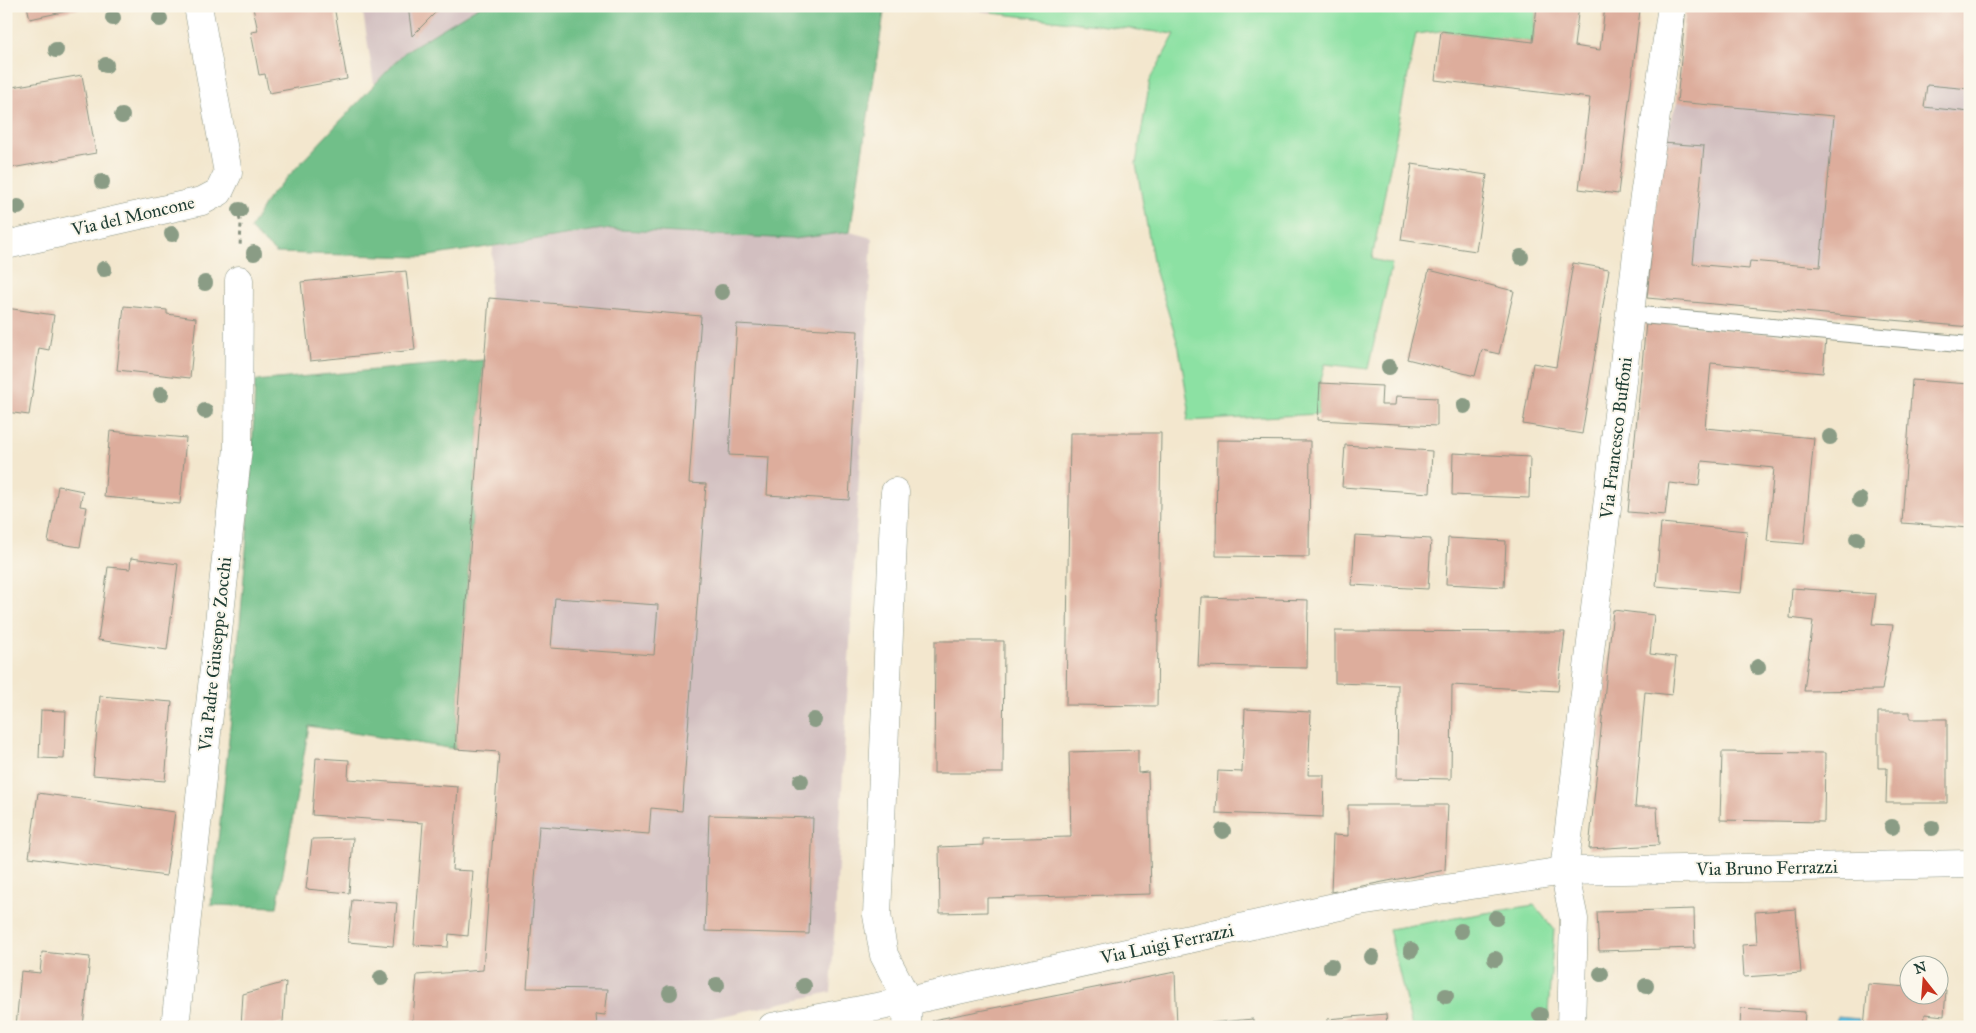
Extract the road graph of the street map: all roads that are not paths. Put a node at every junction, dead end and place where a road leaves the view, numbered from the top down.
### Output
1 (198, 6) edge
2 (1672, 6) edge
3 (6, 245) edge
4 (239, 280) road end
5 (1631, 314) junction
6 (1970, 345) edge
7 (894, 492) dead end
8 (1970, 864) edge
9 (1564, 871) junction
10 (908, 1014) edge
11 (175, 1027) edge
12 (772, 1027) edge
13 (1571, 1027) edge

1 - 3 street, Via del Moncone
2 - 5 street, Via Francesco Buffoni
4 - 11 street, Via Padre Giuseppe Zocchi
5 - 6 lane
5 - 9 street, Via Francesco Buffoni
7 - 10 street
8 - 9 street, Via Bruno Ferrazzi
9 - 10 street, Via Luigi Ferrazzi
9 - 13 street, Via Francesco Buffoni
10 - 12 street, Via Luigi Ferrazzi

